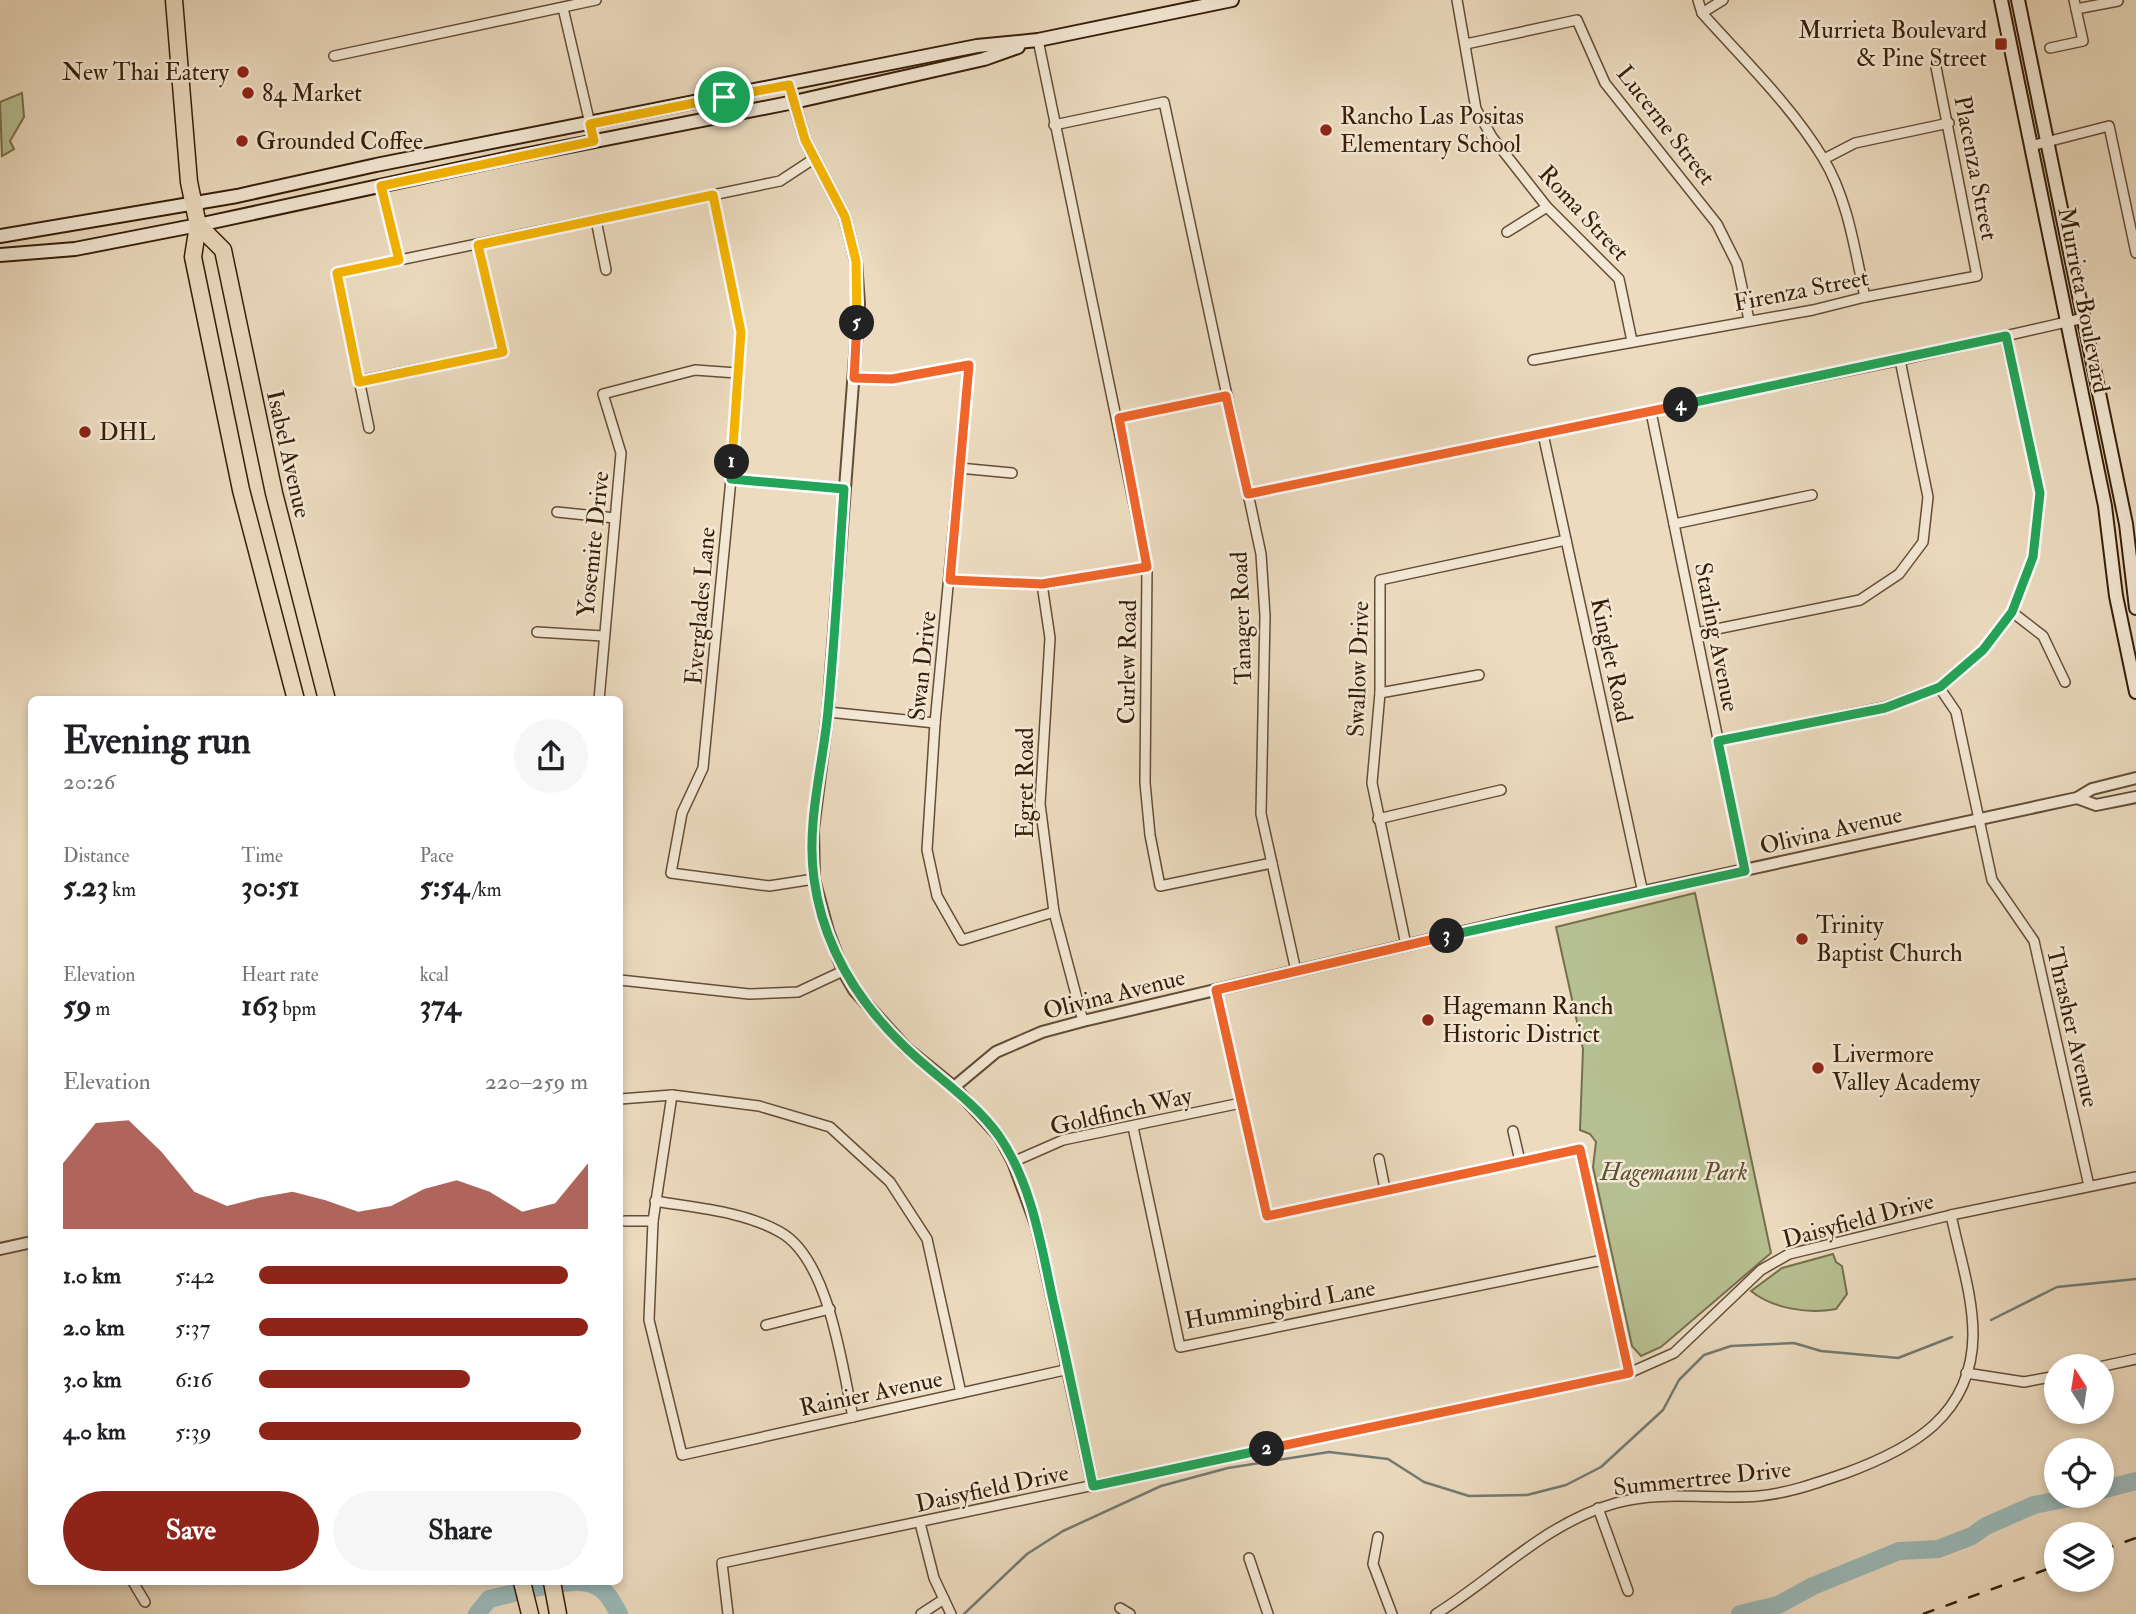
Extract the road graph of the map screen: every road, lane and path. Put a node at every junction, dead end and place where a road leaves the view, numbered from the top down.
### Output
1 (174, 0) edge
2 (596, 0) edge
3 (1232, 0) edge
4 (1457, 0) edge
5 (1698, 0) edge
6 (1723, 0) edge
7 (2001, 0) edge
8 (2018, 0) edge
9 (2118, 1) edge
10 (2075, 5) edge
11 (563, 8) junction
12 (1702, 13) junction
13 (1038, 40) junction
14 (1466, 44) junction
15 (2050, 48) dead end
16 (334, 56) dead end
17 (1936, 67) dead end
18 (789, 85) junction
19 (794, 102) junction
20 (1949, 123) junction
21 (590, 124) junction
22 (1054, 125) junction
23 (594, 141) junction
24 (2047, 142) junction
25 (2031, 146) junction
26 (815, 158) junction
27 (1824, 159) junction
28 (381, 186) junction
29 (713, 195) junction
30 (194, 203) junction
31 (1547, 208) junction
32 (596, 220) junction
33 (198, 225) junction
34 (1507, 232) dead end
35 (0, 236) edge
36 (478, 245) junction
37 (2136, 253) edge
38 (0, 256) edge
39 (399, 260) junction
40 (606, 270) dead end
41 (1978, 276) joint
42 (1865, 297) junction
43 (2084, 318) junction
44 (1749, 320) junction
45 (2066, 323) junction
46 (2006, 336) junction
47 (1632, 341) junction
48 (1533, 360) dead end
49 (1900, 360) junction
50 (737, 373) junction
51 (854, 378) junction
52 (359, 382) junction
53 (1226, 396) junction
54 (1651, 412) junction
55 (1119, 418) junction
56 (369, 428) dead end
57 (1544, 434) junction
58 (959, 468) junction
59 (1012, 473) dead end
60 (731, 479) junction
61 (844, 489) junction
62 (1248, 494) junction
63 (1812, 495) dead end
64 (557, 512) dead end
65 (615, 518) junction
66 (1674, 524) junction
67 (1566, 540) junction
68 (1147, 567) junction
69 (950, 580) junction
70 (1042, 584) junction
71 (2136, 607) edge
72 (2012, 612) junction
73 (537, 632) dead end
74 (1697, 633) junction
75 (603, 636) junction
76 (1479, 675) dead end
77 (2065, 682) dead end
78 (1940, 687) junction
79 (2136, 692) edge
80 (1380, 693) junction
81 (295, 696) edge
82 (326, 696) edge
83 (599, 696) edge
84 (828, 712) junction
85 (935, 723) junction
86 (1718, 741) junction
87 (2136, 778) edge
88 (1501, 790) dead end
89 (2136, 797) edge
90 (2077, 798) junction
91 (1979, 817) junction
92 (1378, 818) junction
93 (1272, 863) junction
94 (1745, 871) junction
95 (814, 879) junction
96 (1643, 894) junction
97 (1054, 912) junction
98 (1406, 945) junction
99 (843, 971) junction
100 (1296, 971) junction
101 (623, 980) edge
102 (1216, 990) junction
103 (1083, 1021) junction
104 (954, 1087) junction
105 (672, 1095) junction
106 (623, 1099) edge
107 (1241, 1102) junction
108 (1133, 1126) junction
109 (1513, 1131) dead end
110 (1379, 1158) dead end
111 (1520, 1161) junction
112 (1013, 1162) junction
113 (2136, 1177) edge
114 (2090, 1186) junction
115 (1385, 1189) junction
116 (655, 1201) junction
117 (1951, 1215) junction
118 (625, 1221) dead end
119 (653, 1221) junction
120 (28, 1243) edge
121 (0, 1250) edge
122 (1603, 1260) junction
123 (830, 1309) junction
124 (766, 1325) dead end
125 (2136, 1359) edge
126 (2114, 1364) edge
127 (1069, 1369) junction
128 (1629, 1373) junction
129 (1966, 1373) junction
130 (2044, 1378) edge
131 (961, 1393) junction
132 (853, 1417) junction
133 (1093, 1486) junction
134 (1598, 1508) junction
135 (920, 1523) junction
136 (1378, 1537) dead end
137 (1249, 1558) dead end
138 (136, 1585) edge
139 (523, 1585) edge
140 (553, 1585) edge
141 (1628, 1591) dead end
142 (944, 1599) junction
143 (145, 1602) dead end
144 (1120, 1608) dead end
145 (530, 1614) edge
146 (558, 1614) edge
147 (728, 1614) edge
148 (921, 1614) edge
149 (951, 1614) edge
150 (1130, 1614) edge
151 (1268, 1614) edge
152 (1392, 1614) edge
153 (1436, 1614) edge

1 - 30 highway
2 - 11 street
3 - 13 main road
4 - 14 street, Roma Street
5 - 12 street
6 - 12 street
7 - 25 main road, Murrieta Boulevard
8 - 24 main road, Murrieta Boulevard
9 - 10 street
10 - 15 street
11 - 16 street
11 - 21 street
12 - 27 street
13 - 18 main road
13 - 19 main road
13 - 22 street, Curlew Road
14 - 31 street, Roma Street
14 - 44 street, Lucerne Street
17 - 20 street, Placenza Street
18 - 19 street
18 - 21 main road
19 - 23 main road
19 - 26 street
20 - 27 street
20 - 41 street, Placenza Street
21 - 23 street
21 - 30 main road
22 - 53 street, Tanager Road
22 - 55 street, Curlew Road
23 - 28 main road
24 - 25 street
24 - 37 street
24 - 43 main road, Murrieta Boulevard
25 - 45 main road, Murrieta Boulevard
26 - 29 street
26 - 51 street
27 - 42 street
28 - 33 main road
28 - 39 street
29 - 32 street
29 - 50 street, Everglades Lane
30 - 33 highway
30 - 35 main road
31 - 34 street
31 - 47 street, Roma Street
32 - 36 street
32 - 40 street
33 - 38 main road
33 - 81 highway
33 - 82 highway, Isabel Avenue
36 - 39 street
36 - 52 street
39 - 52 street
41 - 42 street, Firenza Street
42 - 44 street, Firenza Street
43 - 45 street
43 - 71 main road, Murrieta Boulevard
44 - 47 street, Firenza Street
45 - 46 street
45 - 79 main road, Murrieta Boulevard
46 - 49 street
46 - 72 street
47 - 48 street, Firenza Street
49 - 54 street
49 - 74 street
50 - 60 street, Everglades Lane
50 - 65 street, Yosemite Drive
51 - 58 street, Swan Drive
51 - 61 street
52 - 56 street
53 - 55 street
53 - 62 street, Tanager Road
54 - 57 street
54 - 66 street, Starling Avenue
55 - 68 street, Curlew Road
57 - 62 street
57 - 67 street, Kinglet Road
58 - 59 street
58 - 69 street, Swan Drive
60 - 61 street
60 - 95 street, Everglades Lane
61 - 84 street
62 - 93 street, Tanager Road
63 - 66 street
64 - 65 street
65 - 75 street, Yosemite Drive
66 - 74 street, Starling Avenue
67 - 80 street, Swallow Drive
67 - 96 street, Kinglet Road
68 - 70 street
68 - 93 street, Curlew Road
69 - 70 street
69 - 85 street, Swan Drive
70 - 97 street, Egret Road
72 - 77 street
72 - 78 street
73 - 75 street
74 - 86 street, Starling Avenue
75 - 83 street, Yosemite Drive
76 - 80 street
78 - 86 street
78 - 91 street, Thrasher Avenue
80 - 92 street, Swallow Drive
84 - 85 street
84 - 95 street
85 - 97 street, Swan Drive
86 - 94 street, Starling Avenue
87 - 90 street, Olivina Avenue
88 - 92 street
89 - 90 street, Olivina Avenue
90 - 91 street, Olivina Avenue
91 - 94 street, Olivina Avenue
91 - 114 street, Thrasher Avenue
92 - 98 street, Swallow Drive
93 - 100 street, Tanager Road
94 - 96 street, Olivina Avenue
95 - 99 street
96 - 98 street, Olivina Avenue
97 - 103 street, Egret Road
98 - 100 street, Olivina Avenue
99 - 101 street
99 - 104 street
100 - 102 street, Olivina Avenue
102 - 103 street, Olivina Avenue
102 - 107 street
103 - 104 street, Olivina Avenue
104 - 112 street
105 - 106 street
105 - 116 street
105 - 131 street
107 - 108 street, Goldfinch Way
107 - 115 street
108 - 112 street, Goldfinch Way
108 - 122 street, Hummingbird Lane
109 - 111 street
110 - 115 street
111 - 115 street
111 - 122 street
112 - 127 street
113 - 114 street, Daisyfield Drive
114 - 117 street, Daisyfield Drive
116 - 119 street
116 - 123 street
117 - 128 street, Daisyfield Drive
117 - 129 street, Summertree Drive
118 - 119 street
119 - 132 street, Rainier Avenue
120 - 121 street
122 - 128 street
123 - 124 street
123 - 132 street
125 - 126 street
127 - 131 street, Rainier Avenue
127 - 133 street
128 - 133 street, Daisyfield Drive
129 - 130 street
129 - 134 street, Summertree Drive
131 - 132 street, Rainier Avenue
133 - 135 street, Daisyfield Drive
134 - 141 street
134 - 153 street, Summertree Drive
135 - 142 street
135 - 147 street, Daisyfield Drive
136 - 152 street
137 - 151 street
138 - 143 street
139 - 145 highway
140 - 146 highway
142 - 148 street
142 - 149 street
144 - 150 street

